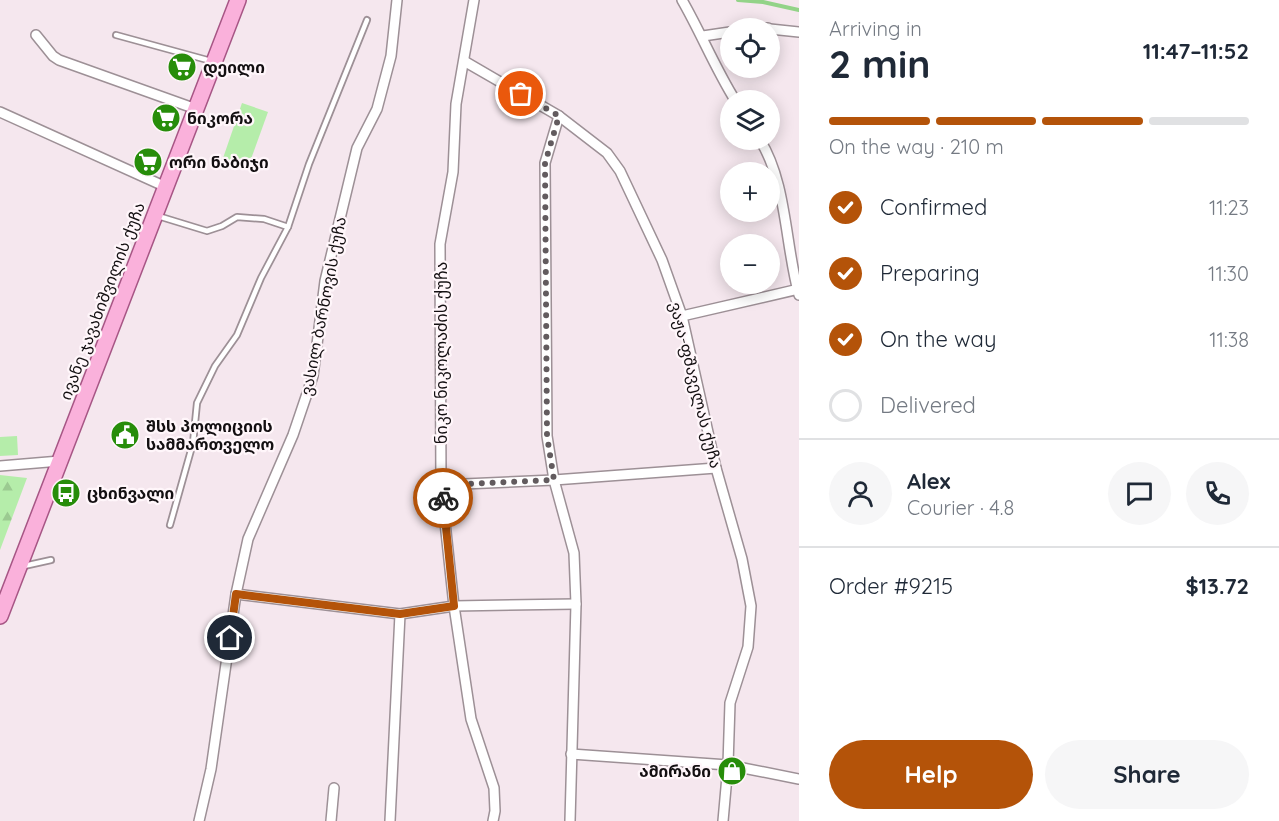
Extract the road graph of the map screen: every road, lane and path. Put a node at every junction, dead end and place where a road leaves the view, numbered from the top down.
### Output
1 (238, 0) edge
2 (397, 0) edge
3 (474, 0) edge
4 (682, 0) edge
5 (367, 20) dead end
6 (780, 30) edge
7 (799, 32) edge
8 (720, 33) edge
9 (36, 35) dead end
10 (116, 35) dead end
11 (703, 36) junction
12 (464, 61) junction
13 (214, 62) junction
14 (729, 90) edge
15 (196, 109) junction
16 (0, 112) edge
17 (559, 116) junction
18 (766, 150) edge
19 (166, 187) junction
20 (155, 215) junction
21 (288, 227) junction
22 (799, 291) edge
23 (682, 315) junction
24 (60, 461) junction
25 (0, 466) edge
26 (716, 468) junction
27 (554, 480) junction
28 (441, 485) junction
29 (170, 525) dead end
30 (51, 560) dead end
31 (19, 567) junction
32 (236, 594) junction
33 (576, 604) junction
34 (454, 606) junction
35 (400, 614) junction
36 (0, 616) edge
37 (571, 754) junction
38 (728, 765) junction
39 (799, 779) edge
40 (334, 788) dead end
41 (199, 821) edge
42 (331, 821) edge
43 (390, 821) edge
44 (493, 821) edge
45 (570, 821) edge
46 (723, 821) edge

1 - 13 main road, ივანე ჯავახიშვილის ქუჩა
2 - 32 street, ვასილ ბარნოვის ქუჩა
3 - 12 street
4 - 11 street
5 - 21 lane
6 - 7 street
8 - 11 street
9 - 15 street
10 - 13 lane
11 - 14 street
12 - 17 street, ვაჟა-ფშაველას ქუჩა
12 - 28 street, ნიკო ნიკოლაძის ქუჩა
13 - 15 main road, ივანე ჯავახიშვილის ქუჩა
15 - 19 main road, ივანე ჯავახიშვილის ქუჩა
16 - 19 street
17 - 23 street, ვაჟა-ფშაველას ქუჩა
17 - 27 street
18 - 22 street
19 - 20 main road, ივანე ჯავახიშვილის ქუჩა
20 - 21 lane
20 - 24 main road, ივანე ჯავახიშვილის ქუჩა
21 - 29 lane
22 - 23 street
23 - 26 street, ვაჟა-ფშაველას ქუჩა
24 - 25 street
24 - 31 main road, ივანე ჯავახიშვილის ქუჩა
26 - 27 street
26 - 38 street, ვაჟა-ფშაველას ქუჩა
27 - 28 street
27 - 33 street
28 - 34 street, ნიკო ნიკოლაძის ქუჩა
30 - 31 lane
31 - 36 main road, ივანე ჯავახიშვილის ქუჩა
32 - 35 street
32 - 41 street, ვასილ ბარნოვის ქუჩა
33 - 34 street
33 - 37 street
34 - 35 street
34 - 44 street, ნიკო ნიკოლაძის ქუჩა
35 - 43 street
37 - 38 street
37 - 45 street
38 - 39 street
38 - 46 street, ვაჟა-ფშაველას ქუჩა
40 - 42 street

